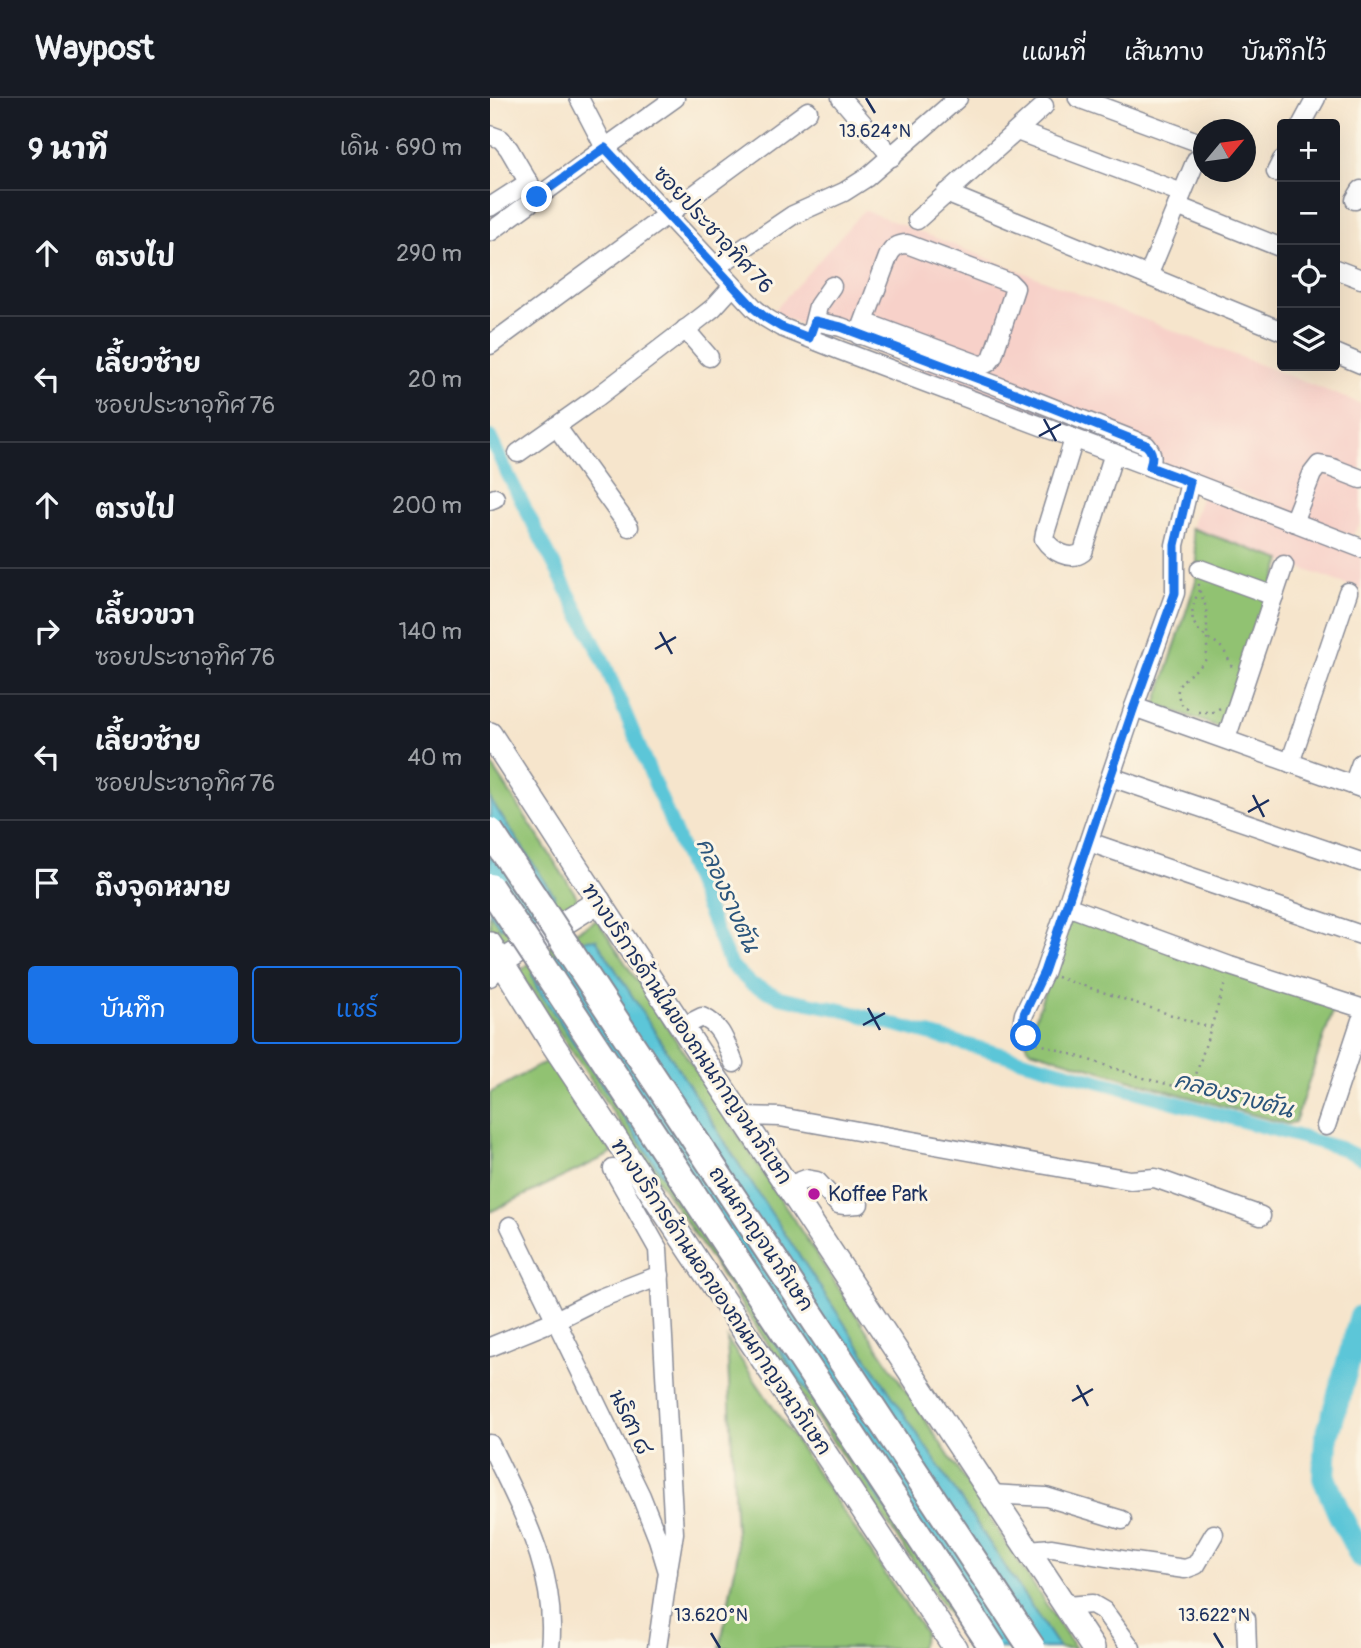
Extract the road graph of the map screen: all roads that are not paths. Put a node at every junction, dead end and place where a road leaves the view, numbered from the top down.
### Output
1 (579, 98) edge
2 (675, 98) edge
3 (841, 98) edge
4 (1078, 98) edge
5 (1316, 98) edge
6 (950, 100) edge
7 (1044, 106) dead end
8 (808, 111) dead end
9 (1305, 119) edge
10 (1017, 131) junction
11 (490, 135) edge
12 (605, 148) junction
13 (1193, 149) edge
14 (892, 157) junction
15 (1193, 168) edge
16 (533, 189) junction
17 (946, 194) junction
18 (1180, 199) junction
19 (490, 207) edge
20 (668, 214) junction
21 (917, 220) dead end
22 (490, 232) edge
23 (1277, 246) edge
24 (716, 267) junction
25 (1340, 271) edge
26 (1148, 276) junction
27 (1361, 279) edge
28 (733, 286) junction
29 (832, 286) dead end
30 (861, 328) junction
31 (685, 329) junction
32 (812, 329) junction
33 (1277, 329) edge
34 (490, 345) edge
35 (1340, 355) edge
36 (709, 357) dead end
37 (1361, 364) edge
38 (556, 426) junction
39 (1074, 439) junction
40 (518, 453) dead end
41 (1114, 453) junction
42 (1150, 467) junction
43 (1361, 479) edge
44 (1190, 482) junction
45 (1293, 522) junction
46 (629, 527) dead end
47 (1359, 545) edge
48 (1284, 565) dead end
49 (1200, 569) road end
50 (1348, 592) dead end
51 (1274, 596) junction
52 (1134, 707) junction
53 (490, 734) edge
54 (1226, 739) junction
55 (1290, 762) junction
56 (1361, 763) edge
57 (1111, 777) junction
58 (1357, 786) edge
59 (490, 831) edge
60 (1089, 842) junction
61 (1361, 862) edge
62 (490, 887) edge
63 (599, 901) junction
64 (1067, 906) junction
65 (1361, 935) edge
66 (493, 961) edge
67 (1361, 1008) edge
68 (1361, 1020) edge
69 (682, 1027) junction
70 (1026, 1036) road end
71 (734, 1063) dead end
72 (742, 1116) junction
73 (1326, 1126) dead end
74 (613, 1169) dead end
75 (788, 1186) junction
76 (859, 1204) dead end
77 (1261, 1216) dead end
78 (510, 1226) dead end
79 (660, 1275) junction
80 (555, 1320) junction
81 (490, 1347) edge
82 (490, 1444) edge
83 (991, 1494) junction
84 (1122, 1520) dead end
85 (1214, 1534) dead end
86 (1028, 1550) junction
87 (668, 1572) junction
88 (1066, 1606) junction
89 (1246, 1619) dead end
90 (550, 1648) edge
91 (657, 1648) edge
92 (955, 1648) edge
93 (993, 1648) edge
94 (1031, 1648) edge
95 (1093, 1648) edge
96 (1130, 1648) edge
97 (1247, 1648) edge

1 - 12 street, ซอยประชาอุทิศ 76
2 - 12 street
3 - 14 street
4 - 13 street
5 - 9 street
6 - 14 street
7 - 10 street
8 - 20 street
10 - 17 street
10 - 18 street
11 - 16 street
12 - 16 street
12 - 20 street, ซอยประชาอุทิศ 76
14 - 24 street
15 - 18 street
16 - 19 street
16 - 22 street
17 - 21 street
17 - 26 street
18 - 23 street
18 - 26 street
20 - 24 street, ซอยประชาอุทิศ 76
20 - 34 street
24 - 28 street, ซอยประชาอุทิศ 76
25 - 27 street
26 - 33 street
28 - 31 street
28 - 32 street, ซอยประชาอุทิศ 76
29 - 32 street
30 - 30 street
30 - 32 street
30 - 42 street
31 - 36 street
31 - 38 street
32 - 39 street, ซอยประชาอุทิศ 76
35 - 37 street
38 - 40 street
38 - 46 street
39 - 41 street, ซอยประชาอุทิศ 76
39 - 41 street
41 - 42 street, ซอยประชาอุทิศ 76
42 - 44 street, ซอยประชาอุทิศ 76
43 - 45 street
44 - 45 street, ซอยประชาอุทิศ 76
44 - 52 street
45 - 47 street, ซอยประชาอุทิศ 76
48 - 51 street
49 - 51 street
50 - 55 street
51 - 54 street
52 - 54 street
52 - 57 street
53 - 63 main road, ทางบริการด้านในของถนนกาญจนาภิเษก
54 - 55 street
55 - 58 street
56 - 58 street
57 - 60 street
57 - 61 street
59 - 94 highway, ถนนกาญจนาภิเษก, bridge
60 - 64 street
60 - 65 street
62 - 93 highway, ถนนกาญจนาภิเษก, bridge
63 - 66 main road
63 - 69 main road, ทางบริการด้านในของถนนกาญจนาภิเษก
64 - 67 street
64 - 70 street
66 - 92 main road, ทางบริการด้านนอกของถนนกาญจนาภิเษก
68 - 73 street
69 - 71 street
69 - 72 main road, ทางบริการด้านในของถนนกาญจนาภิเษก
72 - 75 main road, ทางบริการด้านในของถนนกาญจนาภิเษก
72 - 77 street
74 - 79 street
75 - 76 street
75 - 83 main road, ทางบริการด้านในของถนนกาญจนาภิเษก
78 - 80 street, นริศา ๘
79 - 80 street
79 - 87 street
80 - 81 street
80 - 87 street, นริศา ๘
82 - 90 street
83 - 84 street
83 - 86 main road, ทางบริการด้านในของถนนกาญจนาภิเษก
85 - 86 street
86 - 88 main road, ทางบริการด้านในของถนนกาญจนาภิเษก
87 - 91 street, นริศา ๘
88 - 95 main road, ทางบริการด้านในของถนนกาญจนาภิเษก
88 - 96 street
89 - 97 street

